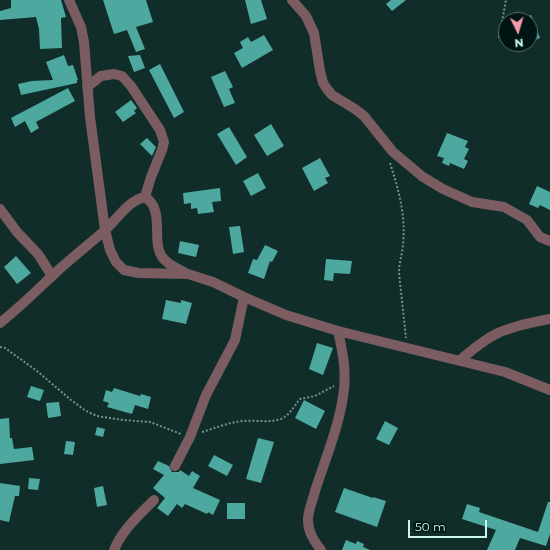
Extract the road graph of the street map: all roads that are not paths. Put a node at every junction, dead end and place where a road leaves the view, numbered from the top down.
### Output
1 (69, 0) edge
2 (292, 0) edge
3 (87, 87) junction
4 (145, 197) junction
5 (0, 209) edge
6 (105, 230) junction
7 (550, 241) edge
8 (188, 274) junction
9 (52, 276) junction
10 (244, 297) junction
11 (550, 319) edge
12 (0, 323) edge
13 (338, 330) junction
14 (460, 360) junction
15 (550, 390) edge
16 (175, 466) dead end
17 (154, 500) dead end
18 (114, 550) edge
19 (320, 550) edge

1 - 3 street
2 - 7 street
3 - 4 street
3 - 6 street
4 - 6 street
4 - 8 street
5 - 9 street
6 - 8 street
6 - 9 street
8 - 10 street
9 - 12 street
10 - 13 street
10 - 16 street
11 - 14 street
13 - 14 street
13 - 19 street
14 - 15 street
17 - 18 street

